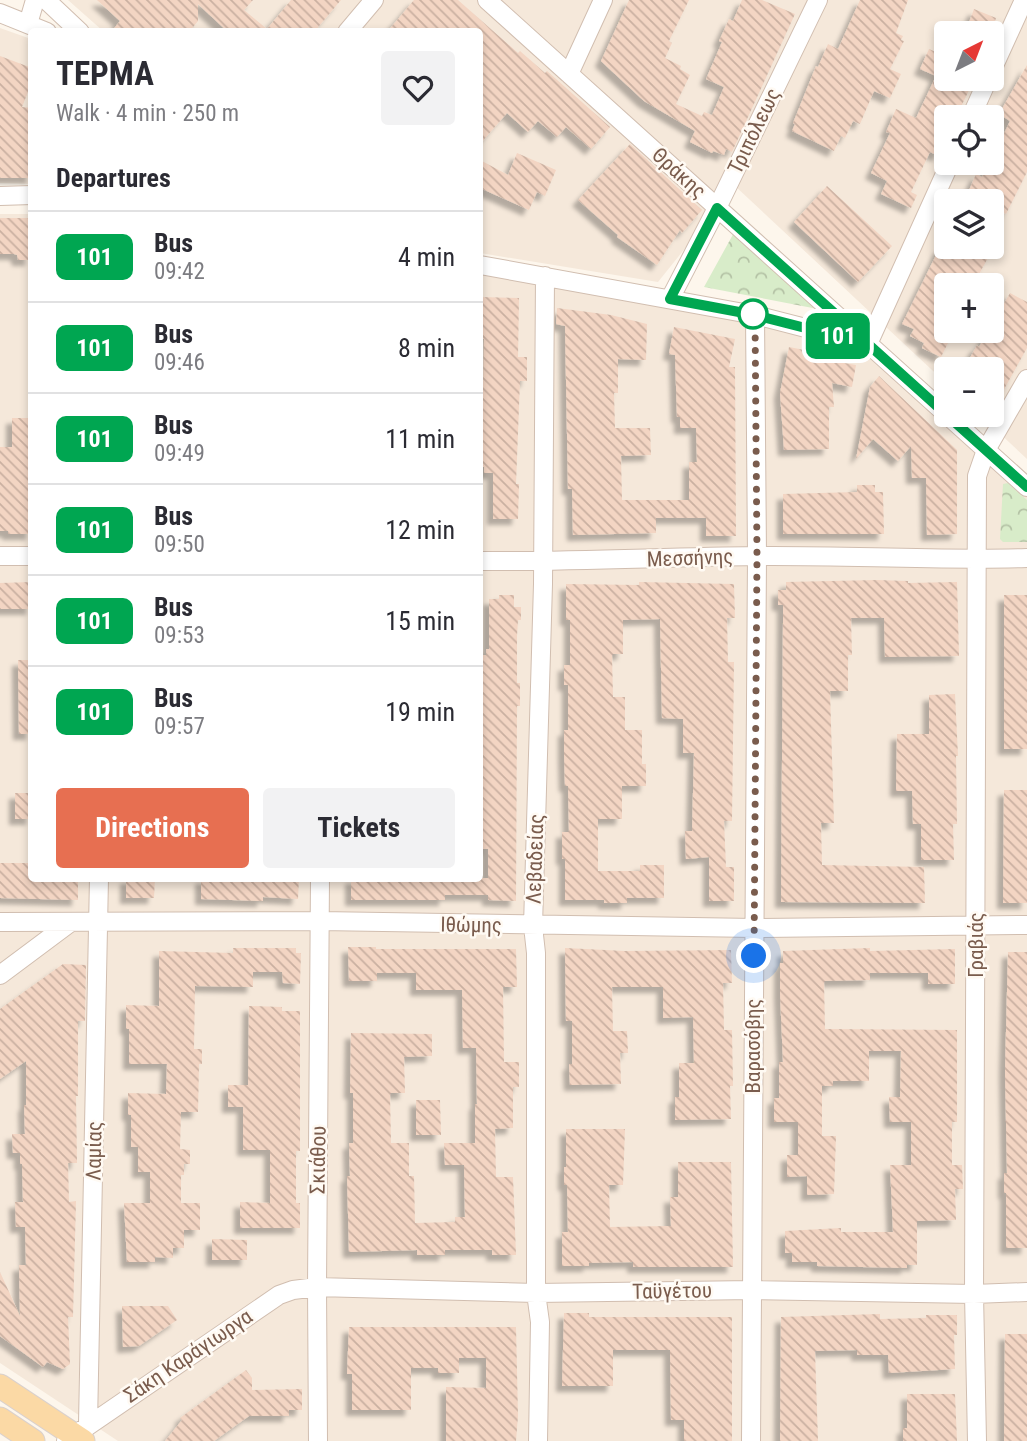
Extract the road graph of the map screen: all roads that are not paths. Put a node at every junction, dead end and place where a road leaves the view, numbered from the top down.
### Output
1 (35, 0) edge
2 (46, 0) edge
3 (374, 0) edge
4 (487, 0) edge
5 (603, 0) edge
6 (818, 0) edge
7 (1024, 0) edge
8 (0, 13) edge
9 (28, 24) junction
10 (38, 28) edge
11 (76, 28) edge
12 (350, 28) edge
13 (1004, 44) edge
14 (569, 74) junction
15 (945, 175) edge
16 (28, 195) edge
17 (0, 196) edge
18 (717, 208) junction
19 (483, 266) edge
20 (545, 276) junction
21 (670, 299) junction
22 (755, 315) junction
23 (868, 344) junction
24 (1027, 379) edge
25 (986, 450) junction
26 (1027, 488) edge
27 (0, 555) edge
28 (28, 556) edge
29 (757, 556) junction
30 (1027, 558) edge
31 (975, 560) junction
32 (483, 561) edge
33 (542, 562) junction
34 (99, 882) edge
35 (320, 882) edge
36 (320, 921) junction
37 (0, 922) edge
38 (71, 922) junction
39 (100, 922) junction
40 (976, 925) junction
41 (1027, 925) edge
42 (533, 926) junction
43 (754, 928) junction
44 (0, 975) edge
45 (317, 1287) junction
46 (752, 1290) junction
47 (1027, 1292) edge
48 (536, 1293) junction
49 (974, 1294) junction
50 (0, 1386) edge
51 (0, 1419) edge
52 (78, 1435) edge
53 (33, 1441) edge
54 (318, 1441) edge
55 (538, 1441) edge
56 (751, 1441) edge
57 (977, 1441) edge

1 - 9 street
2 - 11 street
3 - 12 street
4 - 14 street, Θράκης
5 - 14 street
6 - 18 street, Τριπόλεως
7 - 13 street
8 - 9 street
9 - 10 street
14 - 18 street, Θράκης
15 - 23 street
16 - 17 street
18 - 21 street, Τριπόλεως
18 - 23 street, Θράκης
19 - 20 street
20 - 21 street
20 - 33 street, Λεβαδείας
21 - 22 street
22 - 23 street
22 - 29 street, Βαρασόβης
23 - 25 street, Θράκης
24 - 25 street, Γραβιάς
25 - 26 street, Θράκης
25 - 31 street, Γραβιάς
27 - 28 street
29 - 31 street, Μεσσήνης
29 - 33 street, Μεσσήνης
29 - 43 street, Βαρασόβης
30 - 31 street, Μεσσήνης
31 - 40 street, Γραβιάς
32 - 33 street, Μεσσήνης
33 - 42 street, Λεβαδείας
34 - 39 street, Λαμίας
35 - 36 street, Σκιάθου
36 - 39 street, Ιθώμης
36 - 42 street, Ιθώμης
36 - 45 street, Σκιάθου
37 - 38 street, Ιθώμης
38 - 39 street, Ιθώμης
38 - 44 street
39 - 52 street, Λαμίας
40 - 41 street, Ιθώμης
40 - 43 street, Ιθώμης
40 - 49 street, Γραβιάς
42 - 43 street, Ιθώμης
42 - 48 street, Λεβαδείας
43 - 46 street, Βαρασόβης
45 - 48 street, Ταϋγέτου
45 - 52 street, Σάκη Καράγιωργα
45 - 54 street, Σκιάθου
46 - 48 street, Ταϋγέτου
46 - 49 street, Ταϋγέτου
46 - 56 street, Βαρασόβης
47 - 49 street, Ταϋγέτου
48 - 55 street, Λεβαδείας
49 - 57 street, Γραβιάς
50 - 52 main road
51 - 53 main road

